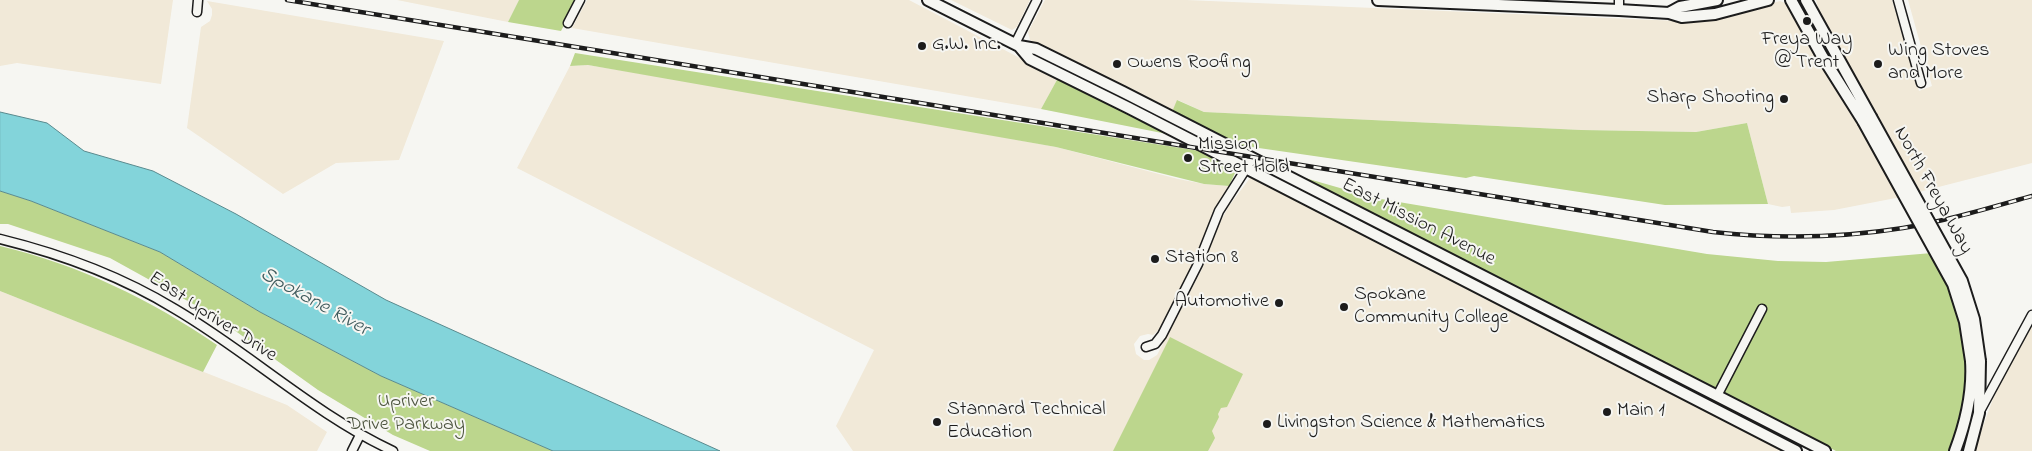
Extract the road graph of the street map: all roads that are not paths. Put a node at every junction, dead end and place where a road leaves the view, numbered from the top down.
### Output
1 (198, 0) edge
2 (580, 0) edge
3 (928, 0) edge
4 (1037, 0) edge
5 (1378, 0) edge
6 (1716, 0) edge
7 (1768, 0) edge
8 (1791, 0) edge
9 (1806, 0) edge
10 (1898, 0) edge
11 (1619, 5) edge
12 (197, 12) dead end
13 (1669, 13) junction
14 (568, 23) dead end
15 (1017, 45) junction
16 (1822, 56) junction
17 (1921, 84) dead end
18 (1859, 96) junction
19 (1867, 119) junction
20 (1252, 158) junction
21 (1246, 169) junction
22 (0, 239) edge
23 (1762, 309) dead end
24 (2032, 315) edge
25 (1146, 347) dead end
26 (1975, 361) junction
27 (1717, 396) junction
28 (1979, 413) junction
29 (360, 435) junction
30 (354, 451) edge
31 (393, 451) edge
32 (1796, 451) edge
33 (1824, 451) edge
34 (1955, 451) edge
35 (1969, 451) edge

1 - 12 street
2 - 14 street
3 - 15 main road, East Mission Avenue
4 - 15 street
5 - 11 main road
6 - 13 main road
7 - 13 main road
8 - 16 main road, North Freya Way
9 - 18 main road, North Freya Way
10 - 17 street
11 - 13 main road
15 - 20 main road, East Mission Avenue
15 - 21 main road, East Mission Avenue
16 - 18 main road
16 - 19 main road, North Freya Way
18 - 19 main road, North Freya Way
19 - 26 main road, North Freya Way, bridge
20 - 21 street
20 - 27 main road, East Mission Avenue
21 - 25 street
21 - 32 main road, East Mission Avenue
22 - 29 street, East Upriver Drive
23 - 27 street
24 - 28 street
26 - 28 main road, North Freya Way
26 - 34 main road, North Freya Way
27 - 33 main road, East Mission Avenue
28 - 35 main road, North Freya Way
29 - 30 street
29 - 31 street, East Upriver Drive

